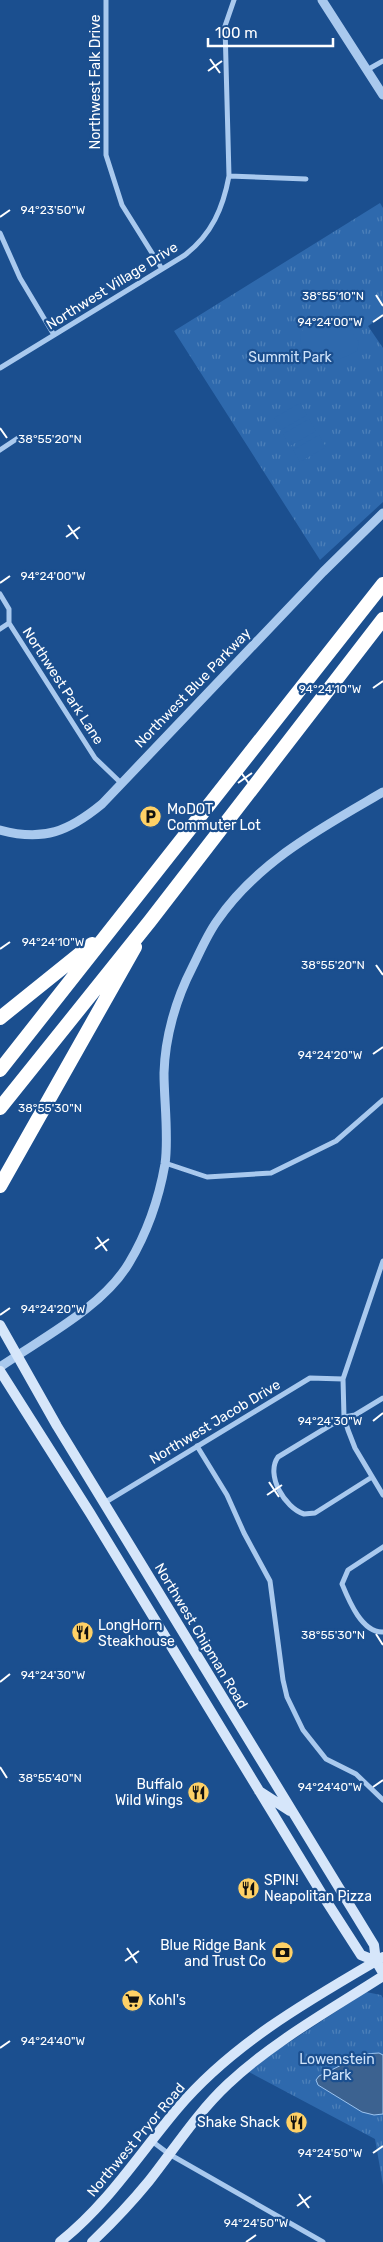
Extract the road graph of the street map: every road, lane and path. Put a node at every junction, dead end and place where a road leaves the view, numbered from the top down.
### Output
1 (106, 0) edge
2 (234, 0) edge
3 (322, 0) edge
4 (383, 61) edge
5 (368, 70) junction
6 (383, 95) edge
7 (228, 176) junction
8 (306, 179) dead end
9 (0, 233) edge
10 (162, 269) junction
11 (54, 335) junction
12 (0, 368) edge
13 (21, 436) dead end
14 (0, 450) edge
15 (383, 513) edge
16 (383, 584) edge
17 (0, 594) edge
18 (383, 619) edge
19 (9, 623) junction
20 (0, 629) edge
21 (121, 783) junction
22 (383, 792) edge
23 (0, 830) edge
24 (150, 920) junction
25 (116, 924) junction
26 (0, 1018) edge
27 (0, 1070) edge
28 (383, 1100) edge
29 (0, 1108) edge
30 (165, 1163) junction
31 (0, 1186) edge
32 (383, 1261) edge
33 (0, 1325) edge
34 (16, 1356) junction
35 (0, 1367) edge
36 (0, 1370) edge
37 (343, 1379) junction
38 (383, 1398) edge
39 (344, 1417) junction
40 (197, 1446) junction
41 (372, 1477) junction
42 (73, 1486) junction
43 (383, 1495) edge
44 (104, 1503) junction
45 (383, 1547) edge
46 (383, 1632) edge
47 (259, 1791) junction
48 (383, 1800) edge
49 (291, 1812) junction
50 (379, 1959) edge
51 (383, 1974) edge
52 (152, 2142) junction
53 (169, 2154) junction
54 (60, 2242) edge
55 (92, 2242) edge
56 (323, 2242) edge

1 - 10 street, Northwest Falk Drive
2 - 7 street, Northwest Village Drive
3 - 5 street
4 - 5 street
5 - 6 street
7 - 8 street
7 - 10 street, Northwest Village Drive
9 - 11 street
10 - 11 street, Northwest Village Drive
11 - 12 street, Northwest Village Drive
13 - 14 street
15 - 21 street, Northwest Blue Parkway
16 - 25 highway
17 - 19 street, Northwest Park Lane
18 - 24 highway
19 - 20 street
19 - 21 street, Northwest Park Lane
21 - 23 street, Northwest Blue Parkway
22 - 30 street
24 - 29 highway
24 - 31 highway
25 - 26 highway
25 - 27 highway
28 - 30 street
30 - 34 street
32 - 37 street
33 - 34 main road, Northwest Chipman Road
34 - 35 street
34 - 44 main road, Northwest Chipman Road
36 - 42 main road, Northwest Chipman Road
37 - 39 street
37 - 40 street, Northwest Jacob Drive
38 - 39 street
39 - 41 street
39 - 41 street
40 - 44 street, Northwest Jacob Drive
40 - 48 street
41 - 43 street
42 - 44 main road
42 - 47 main road, Northwest Chipman Road
44 - 49 main road, Northwest Chipman Road
45 - 46 street
47 - 49 main road
47 - 50 main road, Northwest Chipman Road
49 - 50 main road, Northwest Chipman Road
50 - 51 main road, Northwest Chipman Road
50 - 52 main road, Northwest Pryor Road
51 - 53 main road
52 - 53 street
52 - 54 main road, Northwest Pryor Road
53 - 55 main road
53 - 56 street

